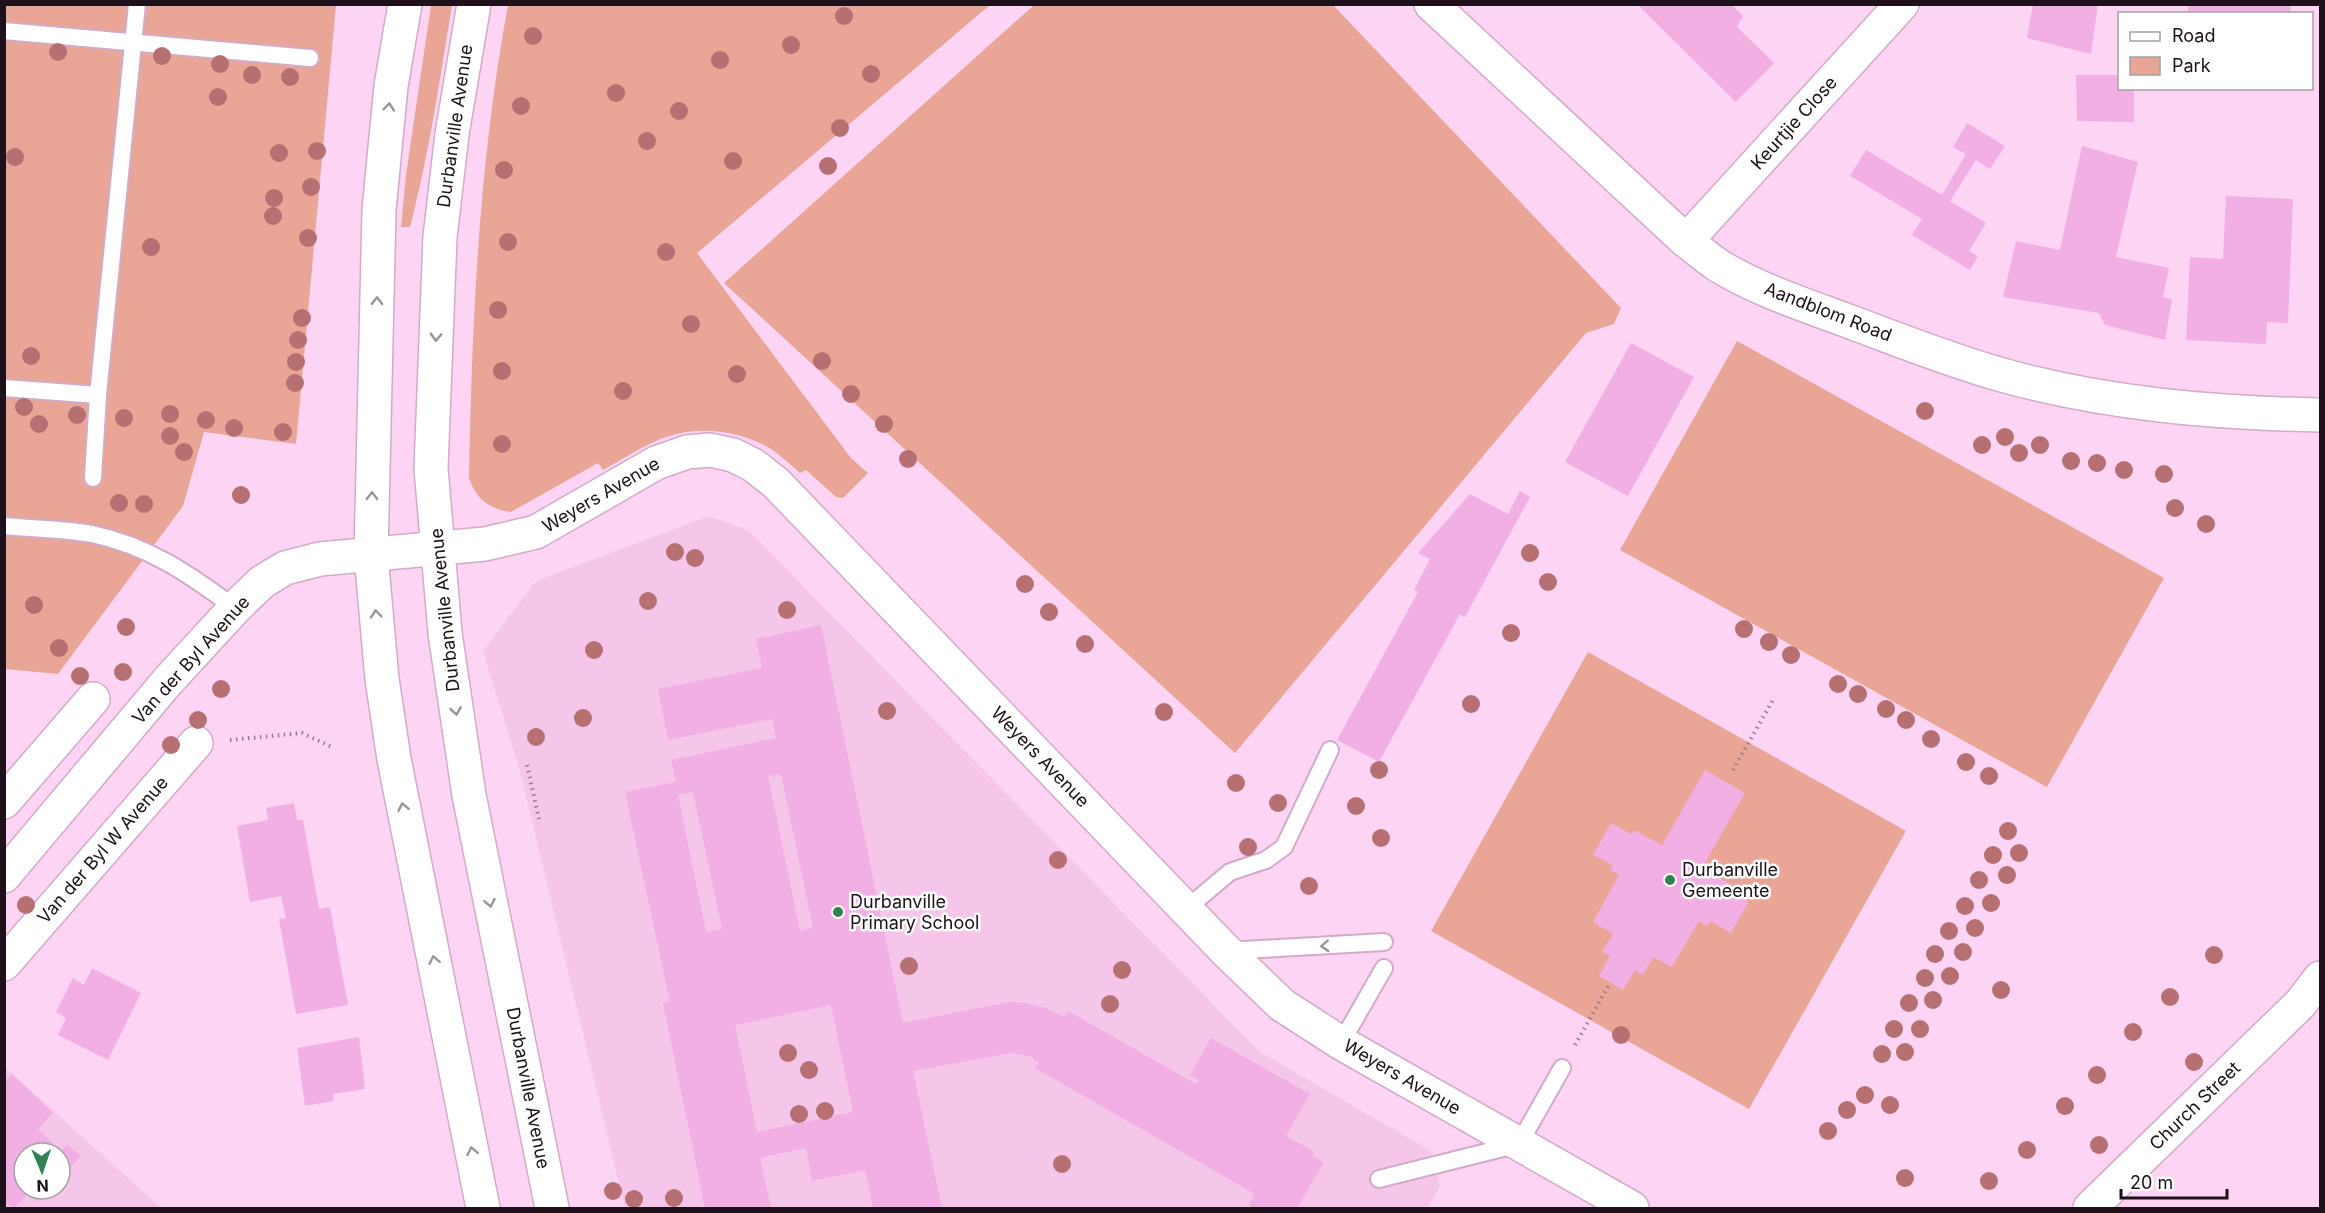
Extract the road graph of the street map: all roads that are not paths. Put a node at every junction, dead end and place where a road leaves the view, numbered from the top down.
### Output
1 (137, 4) edge
2 (405, 4) edge
3 (474, 4) edge
4 (1431, 4) edge
5 (1902, 4) edge
6 (4, 31) edge
7 (134, 43) junction
8 (310, 58) dead end
9 (1686, 241) junction
10 (4, 388) edge
11 (98, 396) junction
12 (2320, 415) edge
13 (93, 478) dead end
14 (4, 526) edge
15 (437, 549) junction
16 (370, 555) junction
17 (235, 608) junction
18 (93, 699) dead end
19 (196, 742) road end
20 (1330, 750) dead end
21 (4, 802) edge
22 (8, 866) edge
23 (1186, 909) junction
24 (1384, 942) dead end
25 (1227, 951) junction
26 (6, 958) edge
27 (1384, 968) dead end
28 (2320, 978) edge
29 (2310, 1000) edge
30 (1341, 1043) junction
31 (1562, 1068) road end
32 (1519, 1144) junction
33 (1379, 1179) dead end
34 (483, 1209) edge
35 (552, 1209) edge
36 (1632, 1209) edge
37 (2090, 1209) edge

1 - 7 lane
16 -> 2 street
3 -> 15 street, Durbanville Avenue
4 - 9 street, Aandblom Road
5 - 9 street, Keurtjie Close
6 - 7 lane
7 - 8 lane
7 - 11 lane
9 - 12 street, Aandblom Road
10 - 11 lane
11 - 13 lane
14 - 17 lane
15 - 16 street, Van der Byl Avenue
15 - 23 street, Weyers Avenue
15 -> 35 street, Durbanville Avenue
16 - 17 street, Van der Byl Avenue
34 -> 16 street
17 - 22 street, Van der Byl Avenue
18 - 21 street
19 - 26 street, Van der Byl W Avenue
20 - 23 lane
23 - 25 street, Weyers Avenue
24 -> 25 lane
25 - 30 street, Weyers Avenue
27 - 30 lane
28 - 29 street, Church Street
29 - 37 street, Church Street
30 - 32 street, Weyers Avenue
31 - 32 lane
32 - 33 lane
32 - 36 street, Weyers Avenue

